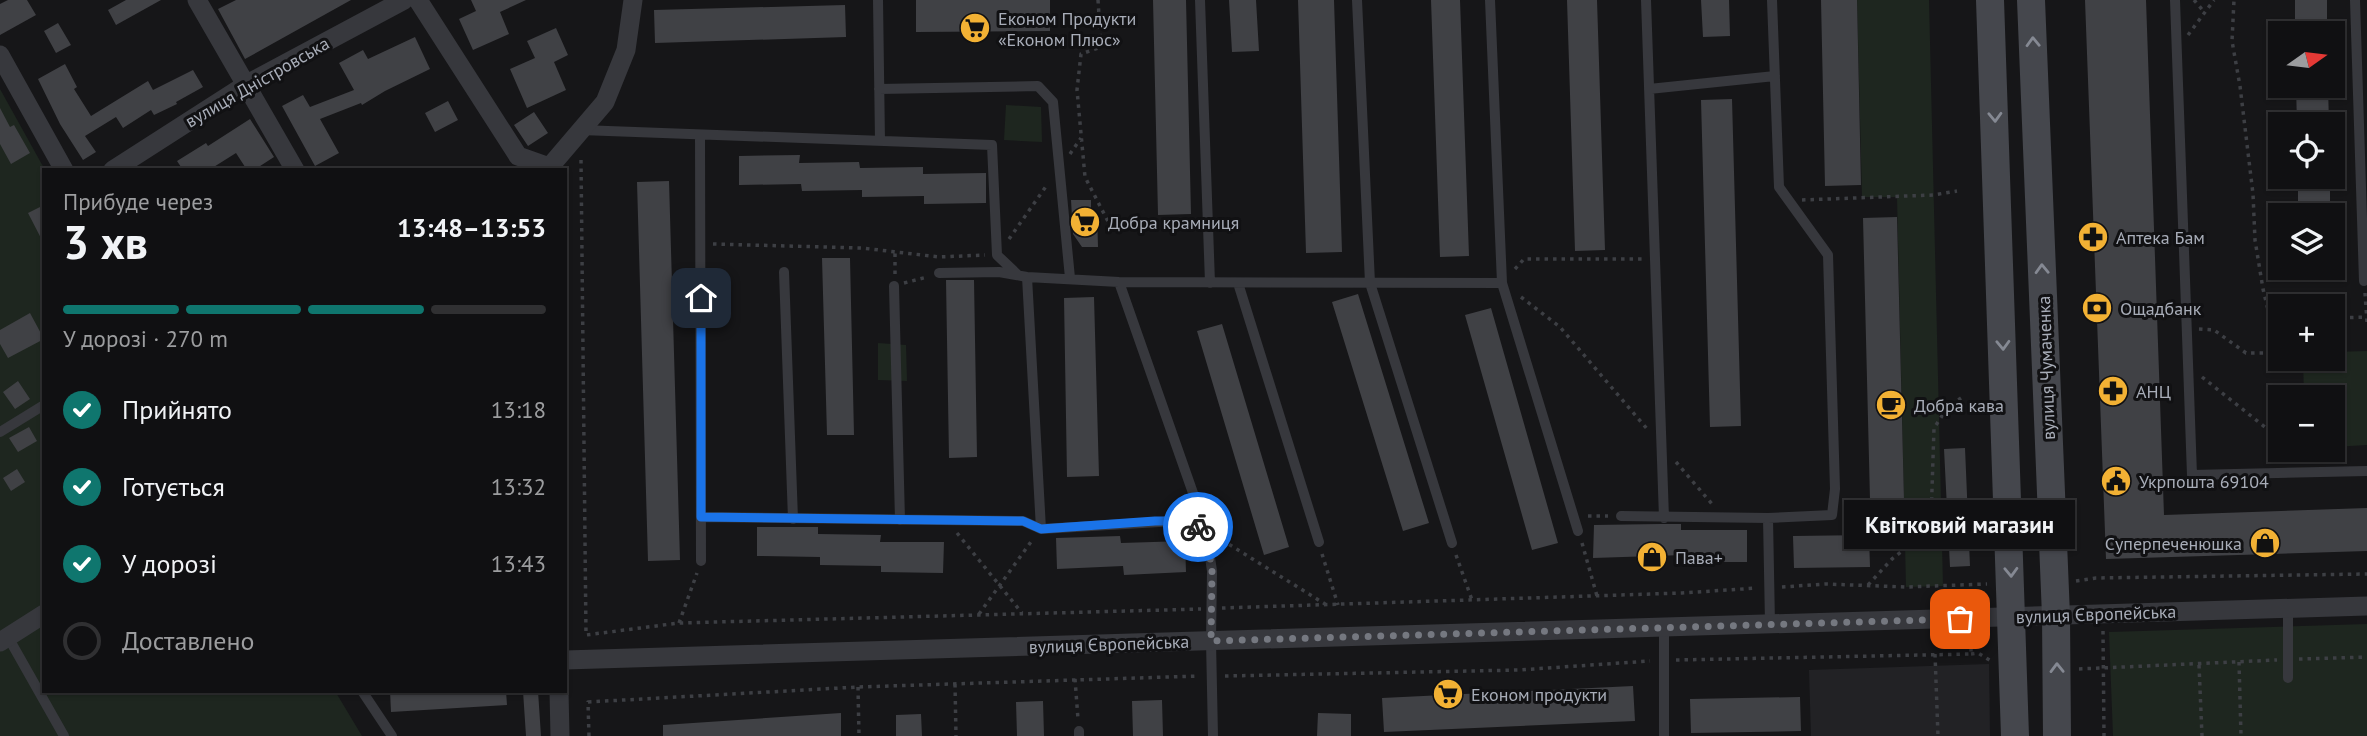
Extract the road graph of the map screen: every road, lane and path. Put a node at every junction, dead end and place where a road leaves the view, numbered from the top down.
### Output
1 (197, 0) edge
2 (404, 0) edge
3 (418, 0) edge
4 (633, 0) edge
5 (878, 0) edge
6 (1098, 0) edge
7 (1200, 0) edge
8 (1357, 0) edge
9 (1490, 0) edge
10 (1646, 0) edge
11 (1772, 0) edge
12 (1990, 0) edge
13 (2031, 0) edge
14 (2175, 0) edge
15 (2194, 0) edge
16 (2214, 0) edge
17 (2234, 0) edge
18 (2355, 0) edge
19 (2205, 13) junction
20 (2176, 43) junction
21 (0, 55) edge
22 (1774, 76) junction
23 (247, 84) junction
24 (878, 89) junction
25 (1649, 89) junction
26 (580, 131) junction
27 (700, 135) junction
28 (1081, 138) junction
29 (880, 141) junction
30 (64, 168) edge
31 (116, 168) edge
32 (294, 168) edge
33 (547, 168) edge
34 (550, 168) edge
35 (1059, 169) junction
36 (1957, 191) dead end
37 (1789, 200) junction
38 (1114, 233) dead end
39 (701, 243) junction
40 (895, 252) junction
41 (997, 255) junction
42 (1655, 259) junction
43 (784, 272) dead end
44 (939, 273) joint
45 (1023, 276) junction
46 (1070, 278) junction
47 (2364, 281) joint
48 (1119, 282) junction
49 (1210, 283) junction
50 (1238, 283) junction
51 (1370, 283) junction
52 (1502, 283) junction
53 (894, 286) junction
54 (2268, 304) edge
55 (2367, 317) edge
56 (2345, 318) edge
57 (2367, 322) edge
58 (2187, 332) junction
59 (2268, 353) edge
60 (2188, 366) junction
61 (1961, 398) dead end
62 (42, 406) edge
63 (2268, 429) edge
64 (0, 432) edge
65 (1661, 445) junction
66 (2367, 471) edge
67 (1620, 516) joint
68 (701, 517) junction
69 (1574, 517) junction
70 (1768, 517) junction
71 (1664, 518) junction
72 (1723, 518) junction
73 (793, 519) junction
74 (900, 520) junction
75 (947, 521) junction
76 (1041, 529) junction
77 (1206, 530) junction
78 (1578, 531) joint
79 (1318, 542) joint
80 (1452, 543) joint
81 (701, 561) joint
82 (2367, 574) edge
83 (2076, 581) dead end
84 (1993, 584) dead end
85 (1868, 585) junction
86 (999, 587) junction
87 (1769, 587) junction
88 (1597, 596) junction
89 (1472, 601) junction
90 (1327, 605) junction
91 (1338, 605) junction
92 (2367, 606) edge
93 (1211, 609) junction
94 (2288, 609) junction
95 (1022, 613) junction
96 (979, 614) junction
97 (42, 615) edge
98 (2056, 616) junction
99 (2012, 617) junction
100 (679, 623) junction
101 (1770, 624) junction
102 (1664, 627) junction
103 (2103, 631) dead end
104 (4, 640) edge
105 (1971, 640) dead end
106 (1211, 641) junction
107 (1935, 654) junction
108 (1971, 654) junction
109 (2367, 657) edge
110 (567, 660) edge
111 (1664, 660) junction
112 (2288, 660) junction
113 (2239, 662) junction
114 (2199, 665) junction
115 (2103, 667) junction
116 (1995, 668) dead end
117 (2078, 669) dead end
118 (1212, 676) junction
119 (2288, 678) dead end
120 (1075, 679) junction
121 (955, 684) junction
122 (858, 687) junction
123 (363, 693) edge
124 (559, 693) edge
125 (1079, 734) edge
126 (64, 736) edge
127 (392, 736) edge
128 (560, 736) edge
129 (589, 736) edge
130 (859, 736) edge
131 (956, 736) edge
132 (1213, 736) edge
133 (1664, 736) edge
134 (1938, 736) edge
135 (2015, 736) edge
136 (2057, 736) edge
137 (2104, 736) edge
138 (2202, 736) edge
139 (2241, 736) edge

1 - 23 street
2 - 23 street, вулиця Дністровська
3 - 33 street
4 - 26 street
5 - 24 lane
6 - 28 path
7 - 49 lane
8 - 51 lane
9 - 52 lane
10 - 25 lane
11 - 22 lane
12 -> 99 street
98 -> 13 street, вулиця Чумаченка
14 - 20 lane
15 - 19 path
16 - 19 path
17 - 54 path
18 - 47 lane
19 - 20 path
20 - 58 lane
21 - 30 street
22 - 25 lane
22 - 37 lane
23 - 31 street, вулиця Дністровська
23 - 32 street
24 - 29 lane
24 - 35 lane
25 - 42 lane
26 - 27 lane
26 - 34 street
26 - 100 path
27 - 29 lane
27 - 39 lane
28 - 35 path
28 - 38 path
29 - 41 lane
35 - 41 path
35 - 46 lane
36 - 37 path
37 - 70 lane
39 - 40 path
39 - 68 lane
40 - 41 path
40 - 53 path
41 - 45 lane
42 - 52 path
42 - 65 lane
43 - 73 lane
44 - 45 lane
44 - 53 path
45 - 46 lane
45 - 76 lane
46 - 48 lane
47 - 55 path
48 - 49 lane
48 - 77 lane
49 - 50 lane
50 - 51 lane
50 - 79 lane
51 - 52 lane
51 - 80 lane
52 - 65 path
52 - 69 lane
53 - 74 lane
55 - 56 path
55 - 57 path
58 - 59 path
58 - 60 lane
60 - 63 path
60 - 66 lane
61 - 85 path
62 - 64 lane
65 - 71 lane
65 - 72 path
67 - 69 path
67 - 71 lane
68 - 73 lane
68 - 81 lane
69 - 78 lane
70 - 72 lane
70 - 87 lane
71 - 72 lane
73 - 74 lane
74 - 75 lane
75 - 76 lane
75 - 86 path
76 - 77 lane
76 - 86 path
77 - 90 path
77 - 93 lane
78 - 88 path
79 - 91 path
80 - 89 path
81 - 100 path
82 - 83 path
84 - 85 path
85 - 87 path
86 - 95 path
86 - 96 path
87 - 88 path
87 - 101 lane
88 - 89 path
89 - 91 path
90 - 91 path
90 - 93 path
92 - 94 street, вулиця Європейська
93 - 95 path
93 - 106 lane
94 - 98 street, вулиця Європейська
94 - 112 lane
95 - 96 path
96 - 100 path
97 - 104 street
98 - 99 street, вулиця Європейська
136 -> 98 street, вулиця Чумаченка
99 - 101 street, вулиця Європейська
99 - 135 street
101 - 102 street, вулиця Європейська
102 - 106 street, вулиця Європейська
102 - 111 lane
103 - 115 path
104 - 126 lane
105 - 108 path
106 - 110 street, вулиця Європейська
106 - 118 lane
107 - 108 path
107 - 111 path
107 - 134 path
108 - 116 path
109 - 112 path
111 - 118 path
111 - 133 lane
112 - 113 path
112 - 119 lane
113 - 114 path
113 - 139 path
114 - 115 path
114 - 138 path
115 - 117 path
115 - 137 path
118 - 120 path
118 - 132 lane
120 - 121 path
120 - 125 path
121 - 122 path
121 - 131 path
122 - 129 path
122 - 130 path
123 - 127 lane
124 - 128 street

